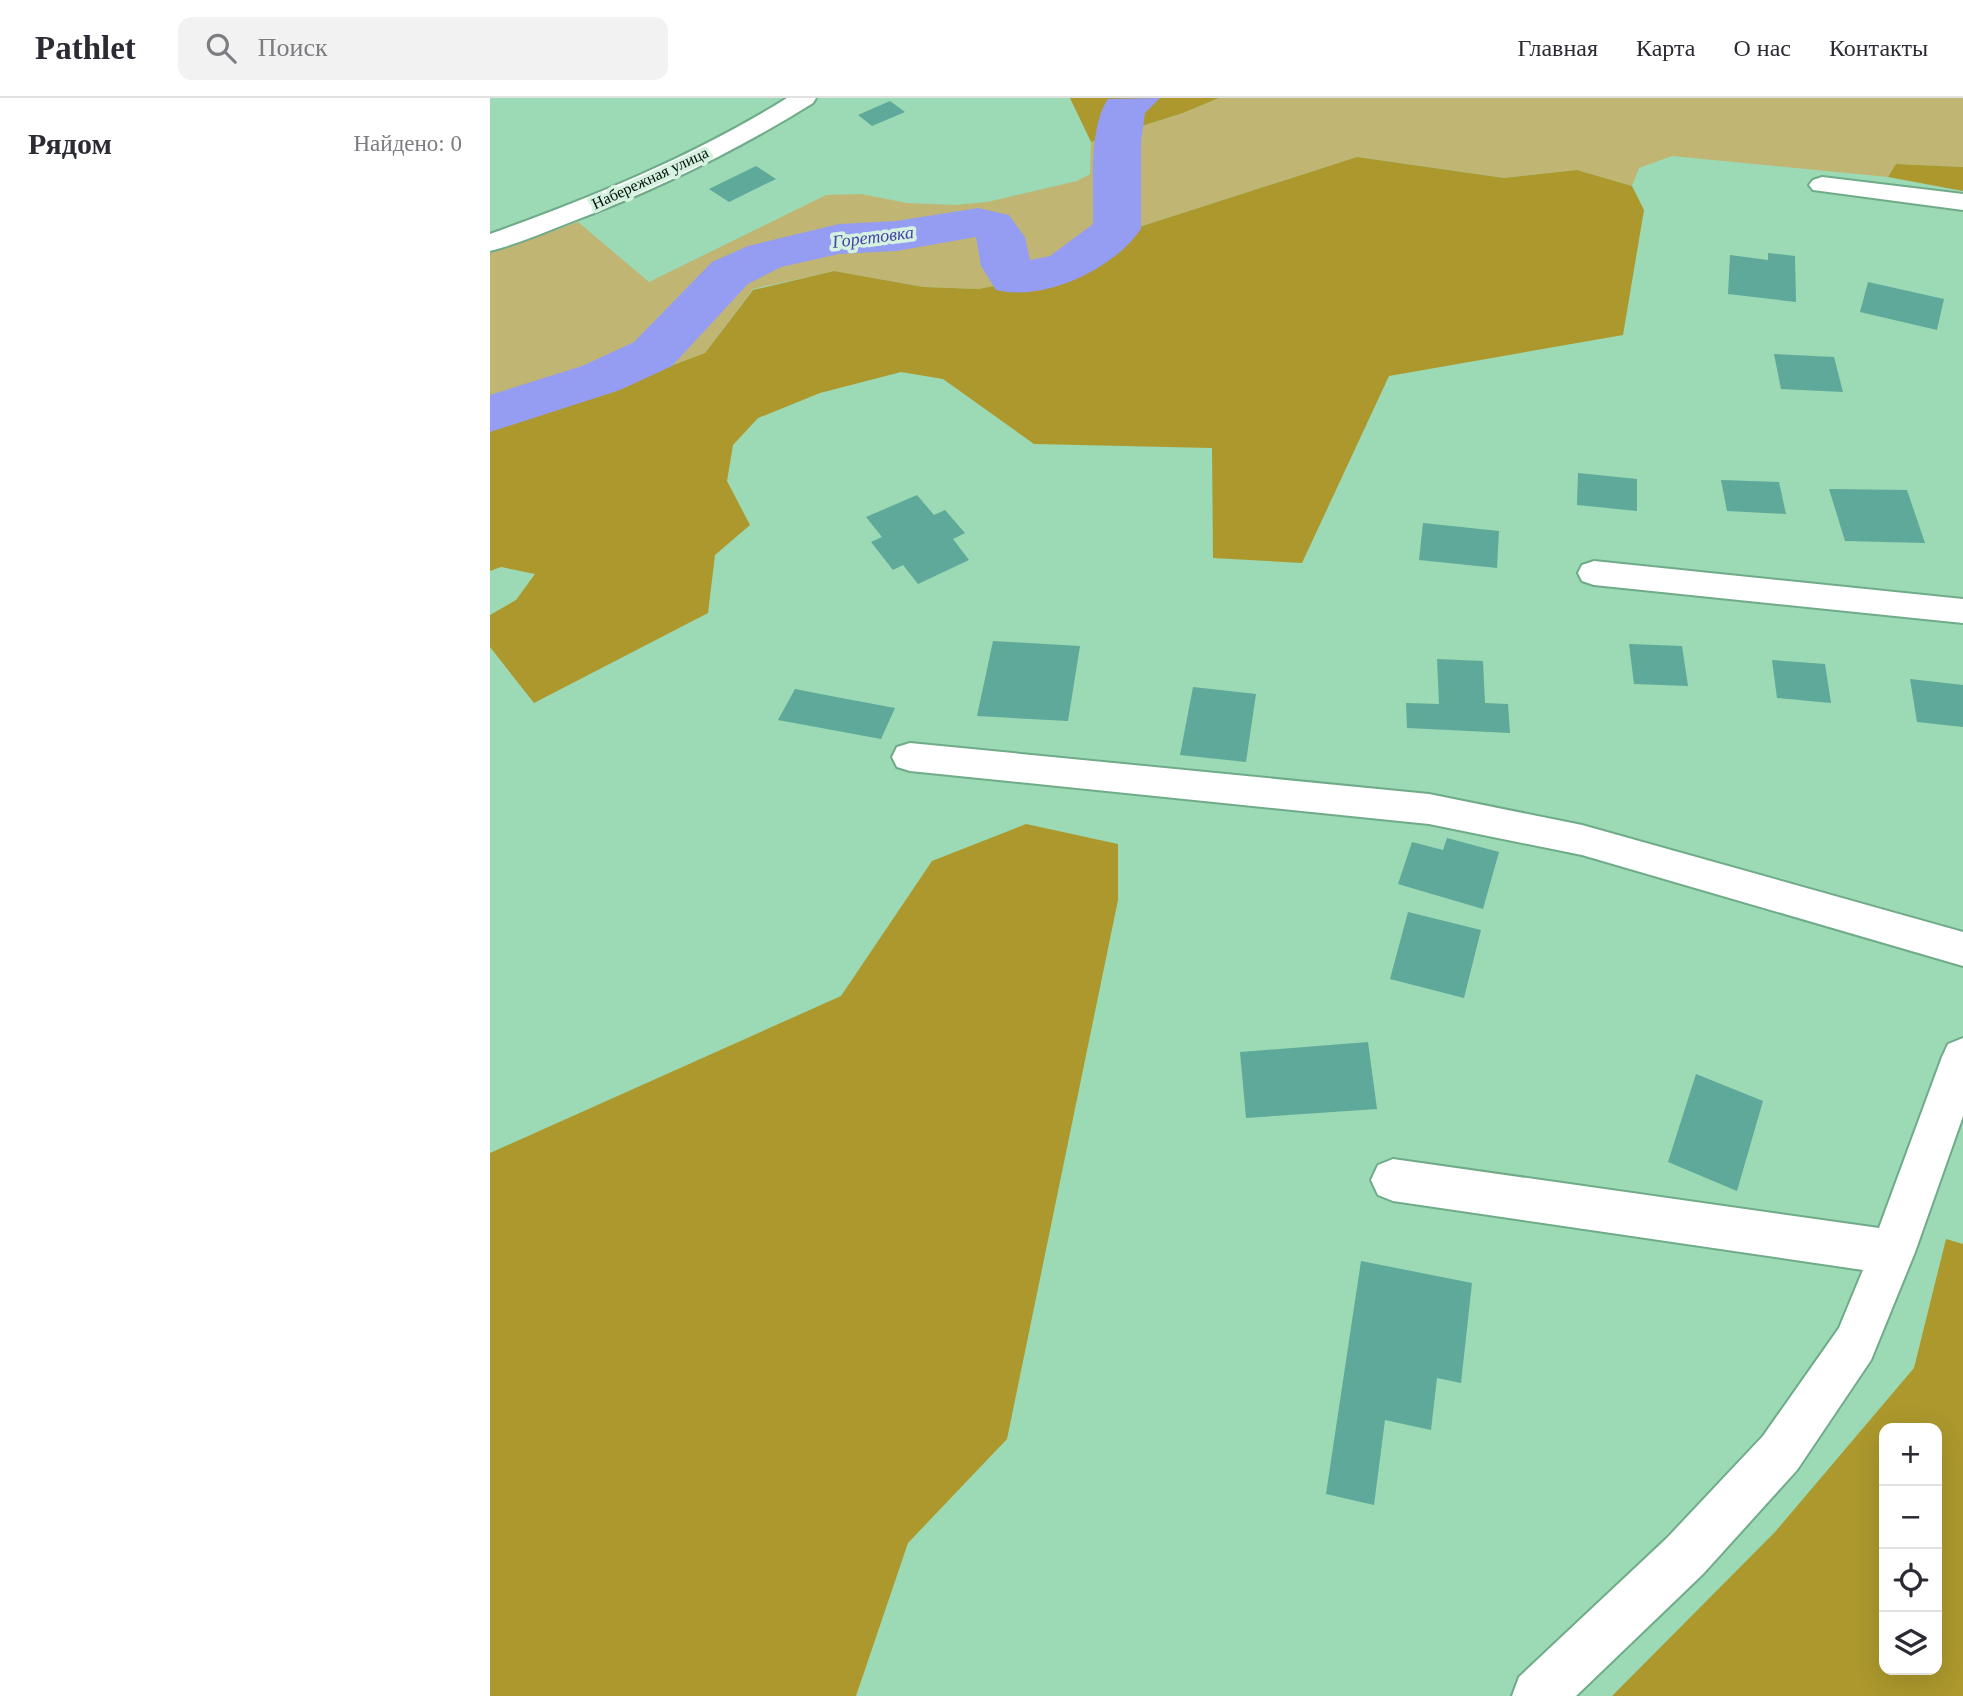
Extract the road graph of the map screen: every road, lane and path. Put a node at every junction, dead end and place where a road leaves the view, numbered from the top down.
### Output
1 (803, 98) edge
2 (1822, 184) dead end
3 (1963, 202) edge
4 (490, 243) edge
5 (1594, 573) dead end
6 (1963, 611) edge
7 (910, 757) dead end
8 (1963, 949) edge
9 (1963, 1057) edge
10 (1393, 1180) dead end
11 (1893, 1252) junction
12 (1538, 1696) edge

1 - 4 street, Набережная улица
2 - 3 street
5 - 6 street
7 - 8 street
9 - 11 street
10 - 11 street
11 - 12 street

